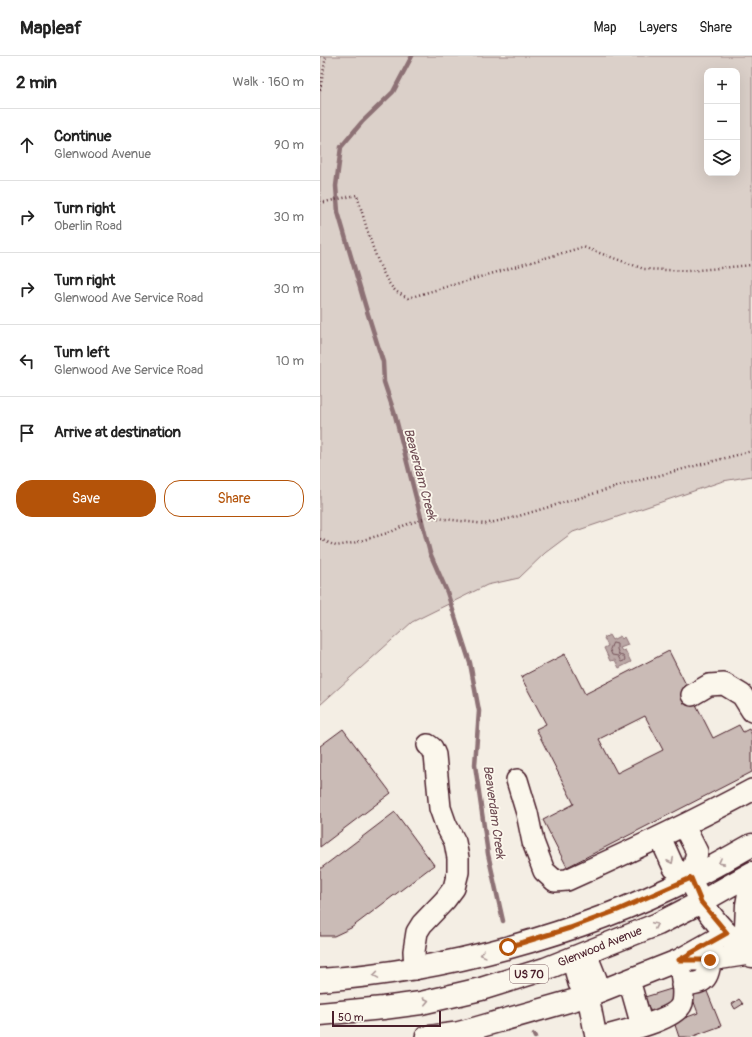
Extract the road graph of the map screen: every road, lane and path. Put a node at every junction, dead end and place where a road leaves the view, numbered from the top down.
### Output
1 (326, 56) edge
2 (320, 90) edge
3 (320, 203) edge
4 (752, 265) edge
5 (752, 451) edge
6 (320, 539) edge
7 (692, 695) dead end
8 (752, 711) edge
9 (428, 745) dead end
10 (517, 780) dead end
11 (752, 790) edge
12 (684, 826) junction
13 (660, 837) junction
14 (752, 845) edge
15 (752, 873) edge
16 (752, 876) edge
17 (691, 878) junction
18 (701, 902) junction
19 (727, 933) junction
20 (749, 953) edge
21 (579, 956) junction
22 (679, 960) junction
23 (710, 960) junction
24 (415, 969) junction
25 (320, 980) edge
26 (629, 980) junction
27 (682, 985) junction
28 (588, 996) junction
29 (346, 1011) junction
30 (320, 1014) edge
31 (642, 1026) junction
32 (473, 1033) edge
33 (426, 1037) edge
34 (596, 1037) edge
35 (604, 1037) edge

1 - 2 path
3 - 4 path
5 - 6 path
7 - 8 street
9 - 24 street
10 - 13 street
11 - 12 street
12 - 13 street
12 - 17 street
13 -> 17 street
14 -> 17 main road, US 70
15 - 18 main road, Glenwood Avenue / US 70
16 - 20 main road
17 - 18 main road
17 -> 24 main road, US 70
18 - 19 main road
21 -> 18 main road, Glenwood Avenue / US 70
19 - 20 main road
19 - 22 street
20 - 23 street
21 - 28 street
29 -> 21 main road, Glenwood Avenue / US 70
22 - 23 street
22 - 26 street
22 - 27 street
23 - 27 street
24 -> 25 main road, US 70
24 - 29 main road
26 - 28 street
26 - 31 street
27 - 31 street
28 - 32 street
28 - 34 street
29 - 30 main road, Glenwood Avenue / US 70
31 - 35 street
32 - 33 street

